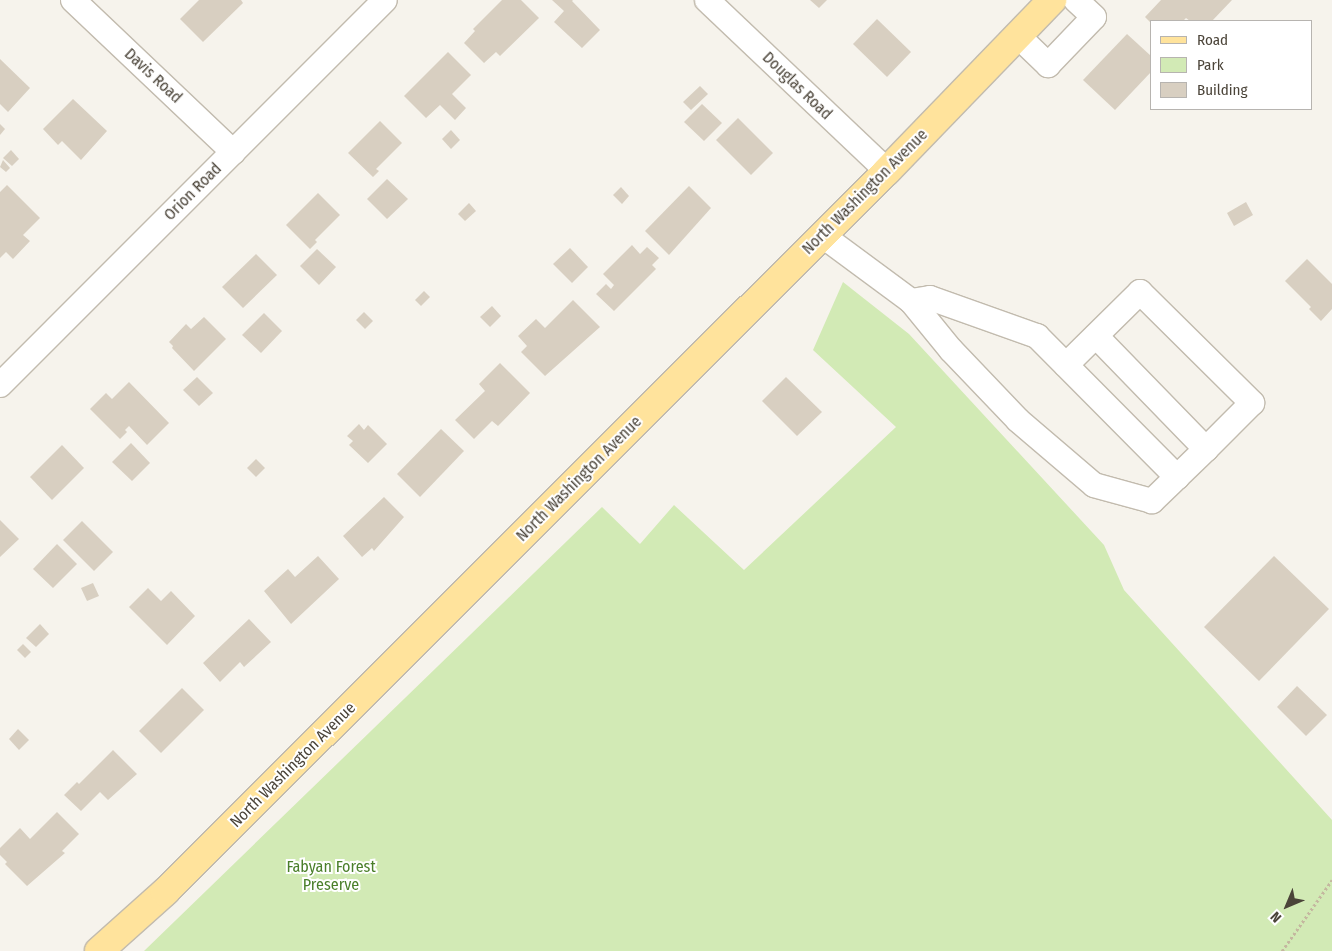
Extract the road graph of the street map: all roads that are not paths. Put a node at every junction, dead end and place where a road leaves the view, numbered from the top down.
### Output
1 (73, 0) edge
2 (385, 0) edge
3 (707, 0) edge
4 (1052, 0) edge
5 (1076, 0) edge
6 (1018, 36) junction
7 (233, 152) junction
8 (887, 171) junction
9 (822, 236) junction
10 (910, 301) junction
11 (1096, 336) junction
12 (1066, 365) junction
13 (0, 385) edge
14 (1206, 449) junction
15 (1177, 477) junction
16 (99, 951) edge

1 - 7 street, Davis Road
2 - 7 street, Orion Road
3 - 8 street, Douglas Road
4 - 6 main road, North Washington Avenue
5 - 6 street
6 - 8 main road, North Washington Avenue
7 - 13 street, Orion Road
8 - 9 main road, North Washington Avenue
9 - 10 street
9 - 16 main road, North Washington Avenue
10 - 12 street
10 - 15 street
11 - 12 street
11 - 14 street
11 - 14 street
12 - 15 street
14 - 15 street

